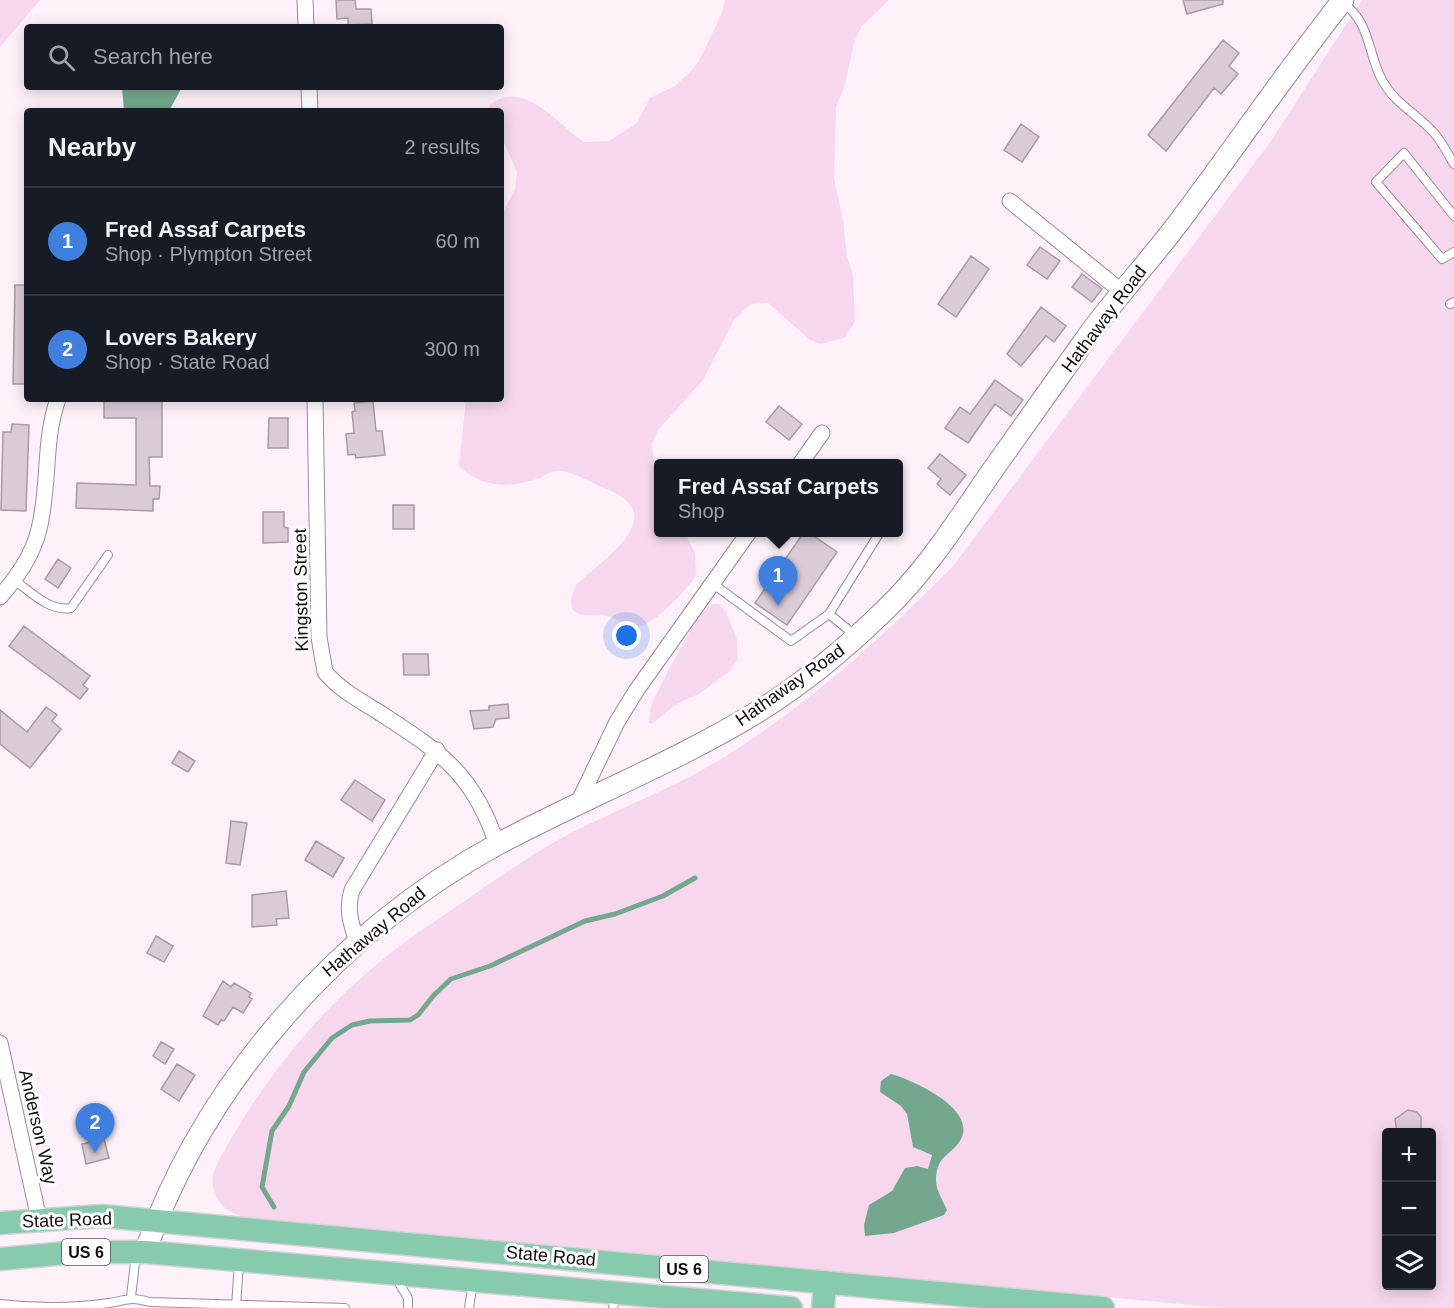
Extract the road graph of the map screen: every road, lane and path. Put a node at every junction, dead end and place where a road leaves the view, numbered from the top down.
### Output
1 (305, 0) edge
2 (1342, 1) edge
3 (306, 24) edge
4 (309, 90) edge
5 (310, 108) edge
6 (1454, 164) edge
7 (1010, 201) dead end
8 (1454, 216) edge
9 (1454, 252) edge
10 (1121, 291) junction
11 (57, 402) edge
12 (315, 402) edge
13 (822, 433) dead end
14 (804, 459) edge
15 (745, 537) edge
16 (877, 537) edge
17 (108, 555) dead end
18 (14, 580) junction
19 (712, 583) junction
20 (0, 597) edge
21 (829, 614) junction
22 (857, 637) junction
23 (437, 750) junction
24 (577, 805) junction
25 (497, 845) junction
26 (357, 942) junction
27 (0, 1043) edge
28 (5, 1088) edge
29 (39, 1219) junction
30 (156, 1221) junction
31 (0, 1223) edge
32 (141, 1252) junction
33 (239, 1258) junction
34 (0, 1259) edge
35 (392, 1272) junction
36 (474, 1280) junction
37 (825, 1282) junction
38 (131, 1297) junction
39 (615, 1300) edge
40 (682, 1304) edge
41 (0, 1305) edge
42 (110, 1306) edge
43 (236, 1306) edge
44 (41, 1307) edge
45 (345, 1308) edge
46 (408, 1308) edge
47 (468, 1308) edge
48 (791, 1308) edge
49 (823, 1308) edge
50 (1103, 1308) edge

1 - 3 street
2 - 6 lane
2 - 10 main road, Hathaway Road
4 - 5 street
7 - 10 street
8 - 9 lane
10 - 22 main road, Hathaway Road
11 - 18 street
12 - 23 street, Kingston Street
13 - 14 street
15 - 19 street
16 - 21 lane
17 - 18 lane
18 - 20 street
19 - 21 lane
19 - 24 street
21 - 22 lane
22 - 24 main road, Hathaway Road
23 - 25 street, Kingston Street
23 - 26 street
24 - 25 main road, Hathaway Road
25 - 26 main road, Hathaway Road
26 - 30 main road, Hathaway Road
27 - 28 street, Anderson Way
28 - 29 street, Anderson Way
29 - 30 main road, State Road / US 6
29 - 31 main road, State Road / US 6
30 - 32 main road, Hathaway Road
30 - 37 main road, State Road / US 6
32 - 33 main road, State Road / US 6
32 - 34 main road, State Road / US 6
32 - 38 lane
33 - 35 main road, State Road / US 6
33 - 43 lane
35 - 36 main road, State Road / US 6
35 - 46 lane
36 - 39 main road, State Road / US 6
36 - 47 lane
37 - 49 main road
37 - 50 main road, State Road / US 6
38 - 42 lane
38 - 43 lane
39 - 40 main road, State Road / US 6
40 - 48 main road, State Road / US 6
41 - 44 lane
42 - 44 lane
43 - 45 lane

